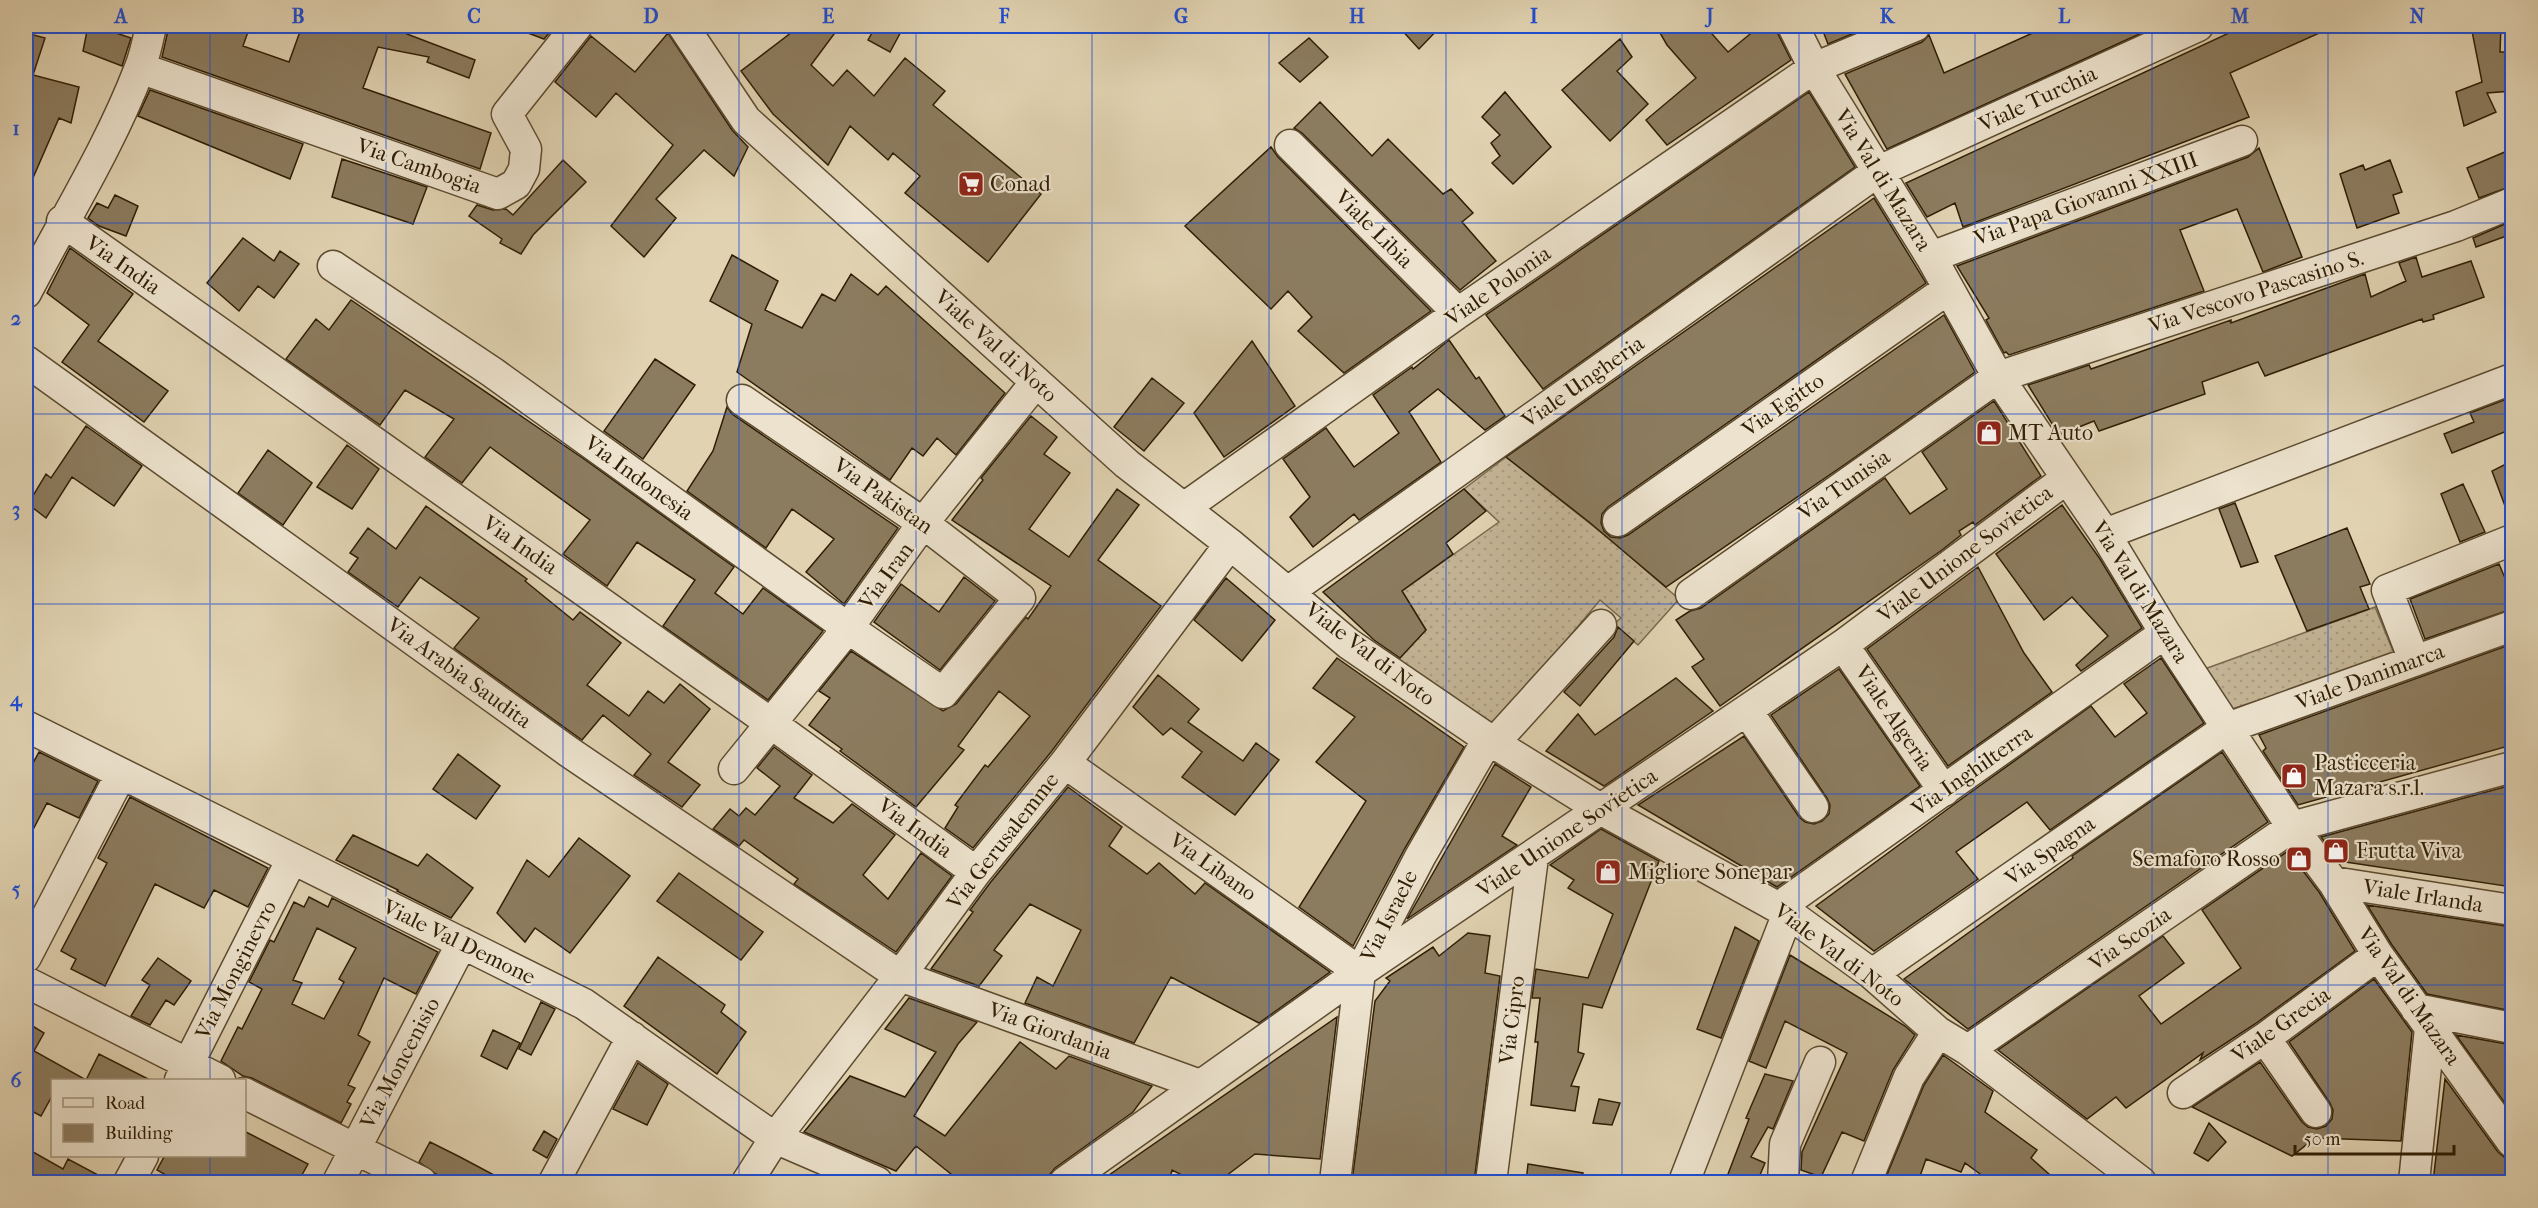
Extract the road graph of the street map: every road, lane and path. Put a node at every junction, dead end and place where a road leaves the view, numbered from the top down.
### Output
1 (151, 26) edge
2 (577, 26) edge
3 (683, 26) edge
4 (1792, 26) edge
5 (1914, 26) edge
6 (2198, 26) edge
7 (140, 68) junction
8 (1814, 68) junction
9 (2242, 141) dead end
10 (1290, 146) dead end
11 (1878, 172) junction
12 (2512, 203) edge
13 (62, 221) junction
14 (1931, 257) junction
15 (333, 266) dead end
16 (1948, 289) junction
17 (26, 293) edge
18 (1458, 313) junction
19 (26, 361) edge
20 (1998, 377) junction
21 (2512, 379) edge
22 (1036, 382) junction
23 (742, 400) dead end
24 (2066, 479) junction
25 (1184, 508) junction
26 (1618, 521) dead end
27 (923, 523) junction
28 (2104, 534) junction
29 (2512, 540) edge
30 (1230, 544) junction
31 (1288, 592) junction
32 (1691, 594) dead end
33 (1601, 625) dead end
34 (2512, 626) edge
35 (849, 628) junction
36 (2165, 633) junction
37 (1843, 645) junction
38 (2414, 660) junction
39 (943, 693) joint
40 (1747, 711) junction
41 (772, 724) junction
42 (26, 726) edge
43 (2228, 728) junction
44 (1491, 741) junction
45 (1065, 763) junction
46 (2512, 767) edge
47 (734, 769) dead end
48 (121, 774) junction
49 (1944, 791) junction
50 (1813, 807) dead end
51 (1602, 810) junction
52 (2292, 826) junction
53 (1533, 857) junction
54 (292, 859) junction
55 (976, 872) junction
56 (2333, 882) junction
57 (1783, 910) junction
58 (2512, 910) edge
59 (462, 943) junction
60 (2378, 955) junction
61 (26, 957) edge
62 (1360, 972) junction
63 (1872, 974) junction
64 (900, 976) junction
65 (26, 982) edge
66 (2423, 1019) junction
67 (2512, 1028) edge
68 (1938, 1032) junction
69 (632, 1037) junction
70 (2265, 1038) junction
71 (1968, 1050) junction
72 (1820, 1062) dead end
73 (184, 1072) edge
74 (216, 1079) edge
75 (1200, 1085) junction
76 (2183, 1093) dead end
77 (246, 1094) edge
78 (2316, 1112) dead end
79 (775, 1138) junction
80 (2512, 1142) edge
81 (355, 1149) junction
82 (142, 1157) edge
83 (129, 1182) edge
84 (338, 1182) edge
85 (421, 1182) edge
86 (554, 1182) edge
87 (747, 1182) edge
88 (877, 1182) edge
89 (1065, 1182) edge
90 (1335, 1182) edge
91 (1491, 1182) edge
92 (1684, 1182) edge
93 (1783, 1182) edge
94 (1866, 1182) edge
95 (2141, 1182) edge
96 (2414, 1182) edge

1 - 7 street
2 - 7 street, Via Cambogia
3 - 22 street, Viale Val di Noto
4 - 8 street, Via Val di Mazara
5 - 8 street, Viale Polonia
6 - 11 street, Viale Turchia
7 - 13 street
8 - 11 street, Via Val di Mazara
8 - 18 street, Viale Polonia
9 - 14 street, Via Papa Giovanni XXIII
10 - 18 street, Viale Libia
11 - 14 street, Via Val di Mazara
11 - 31 street, Viale Ungheria
12 - 20 street, Via Vescovo Pascasino S.
13 - 17 street
13 - 41 street, Via India
14 - 16 street, Via Val di Mazara
15 - 35 street, Via Indonesia
16 - 20 street, Via Val di Mazara
16 - 26 street, Via Egitto
18 - 25 street, Viale Polonia
19 - 64 street, Via Arabia Saudita
20 - 24 street, Via Val di Mazara
20 - 32 street, Via Tunisia
21 - 28 street
22 - 25 street, Viale Val di Noto
22 - 27 street, Via Iran
23 - 27 street, Via Pakistan
24 - 28 street, Via Val di Mazara
24 - 37 street, Viale Unione Sovietica
25 - 30 street, Viale Val di Noto
27 - 35 street, Via Iran
27 - 39 street, Via Pakistan
28 - 36 street, Via Val di Mazara
29 - 38 street
30 - 31 street, Viale Val di Noto
30 - 45 street, Via Gerusalemme
31 - 44 street, Viale Val di Noto
33 - 44 street, Via Israele
34 - 38 street, Viale Danimarca
35 - 39 street, Via Indonesia
35 - 41 street, Via Iran
36 - 43 street, Via Val di Mazara
36 - 49 street, Via Inghilterra
37 - 40 street, Viale Unione Sovietica
37 - 49 street, Viale Algeria
38 - 43 street, Viale Danimarca
40 - 50 street
40 - 51 street, Viale Unione Sovietica
41 - 47 street, Via Iran
41 - 55 street, Via India
42 - 48 street, Viale Val Demone
43 - 52 street, Via Val di Mazara
43 - 63 street, Via Spagna
44 - 51 street, Viale Val di Noto
44 - 62 street, Via Israele
45 - 55 street, Via Gerusalemme
45 - 62 street, Via Libano
46 - 52 street, Via Scozia
48 - 54 street, Viale Val Demone
48 - 61 street
49 - 57 street, Via Inghilterra
51 - 53 street, Viale Unione Sovietica
51 - 57 street, Viale Val di Noto
52 - 56 street, Via Val di Mazara
52 - 71 street, Via Scozia
53 - 62 street, Viale Unione Sovietica
53 - 91 street, Via Cipro
54 - 59 street, Viale Val Demone
54 - 73 street, Via Monginevro
55 - 64 street, Via Gerusalemme
56 - 58 street, Viale Irlanda
56 - 60 street, Via Val di Mazara
57 - 63 street, Viale Val di Noto
57 - 92 street
59 - 69 street, Viale Val Demone
59 - 81 street, Via Moncenisio
60 - 66 street, Via Val di Mazara
60 - 70 street, Viale Grecia
62 - 75 street, Viale Unione Sovietica
62 - 90 street, Via Israele
63 - 68 street, Viale Val di Noto
64 - 75 street, Via Giordania
64 - 79 street, Via Gerusalemme
65 - 73 street
66 - 67 street
66 - 80 street, Via Val di Mazara
66 - 96 street
68 - 71 street, Viale Val di Noto
68 - 94 street
69 - 79 street, Viale Val Demone
69 - 86 street
70 - 76 street, Viale Grecia
70 - 78 street
71 - 95 street, Viale Val di Noto
72 - 93 street
73 - 74 street
75 - 89 street, Viale Unione Sovietica
77 - 81 street
79 - 87 street, Via Gerusalemme
79 - 88 street, Viale Val Demone
81 - 84 street, Via Moncenisio
81 - 85 street
82 - 83 street

